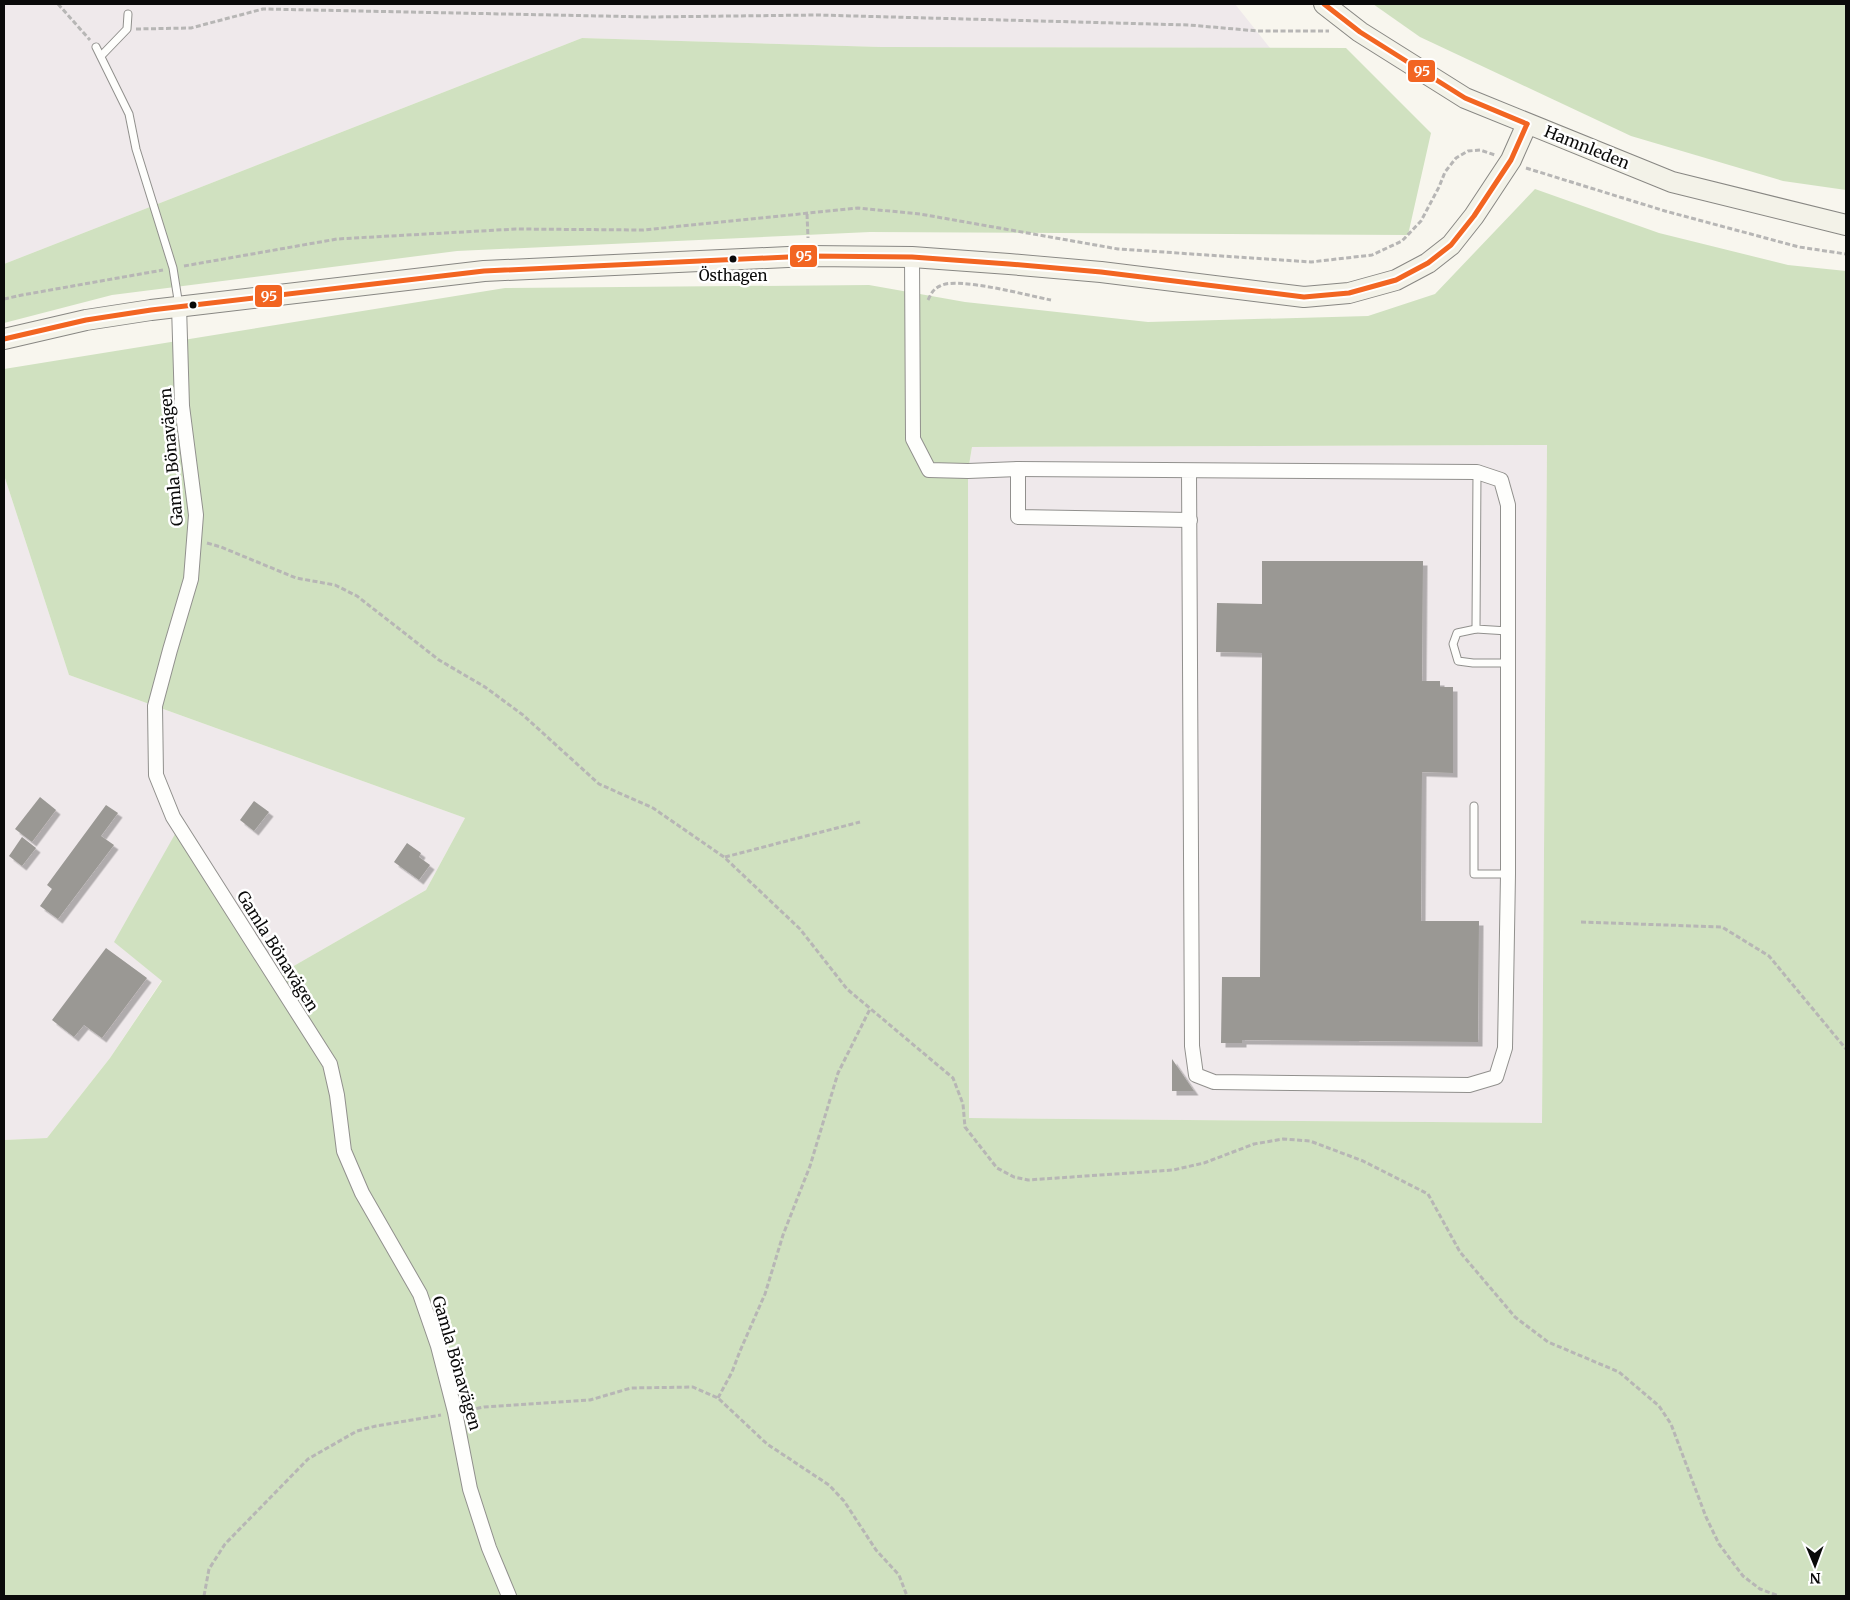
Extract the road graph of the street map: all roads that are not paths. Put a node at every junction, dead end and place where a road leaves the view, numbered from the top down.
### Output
1 (1324, 4) edge
2 (128, 14) dead end
3 (96, 47) road end
4 (101, 56) junction
5 (1527, 124) junction
6 (1846, 224) edge
7 (912, 257) junction
8 (179, 306) junction
9 (4, 340) edge
10 (1018, 469) junction
11 (1190, 471) junction
12 (1477, 472) junction
13 (1190, 520) junction
14 (1476, 629) junction
15 (1508, 631) junction
16 (1507, 663) junction
17 (1474, 806) dead end
18 (1508, 874) junction
19 (509, 1596) edge

1 - 5 street, Hamnleden
2 - 4 lane
3 - 4 lane
4 - 8 lane
5 - 6 street, Hamnleden
5 - 7 street
7 - 8 street
7 - 10 street
8 - 9 street
8 - 19 street, Gamla Bönavägen
10 - 11 street
10 - 13 street
11 - 12 street
11 - 13 street
12 - 14 lane
12 - 15 street
13 - 18 street
14 - 15 lane
14 - 16 lane
15 - 16 street
16 - 18 street
17 - 18 lane

